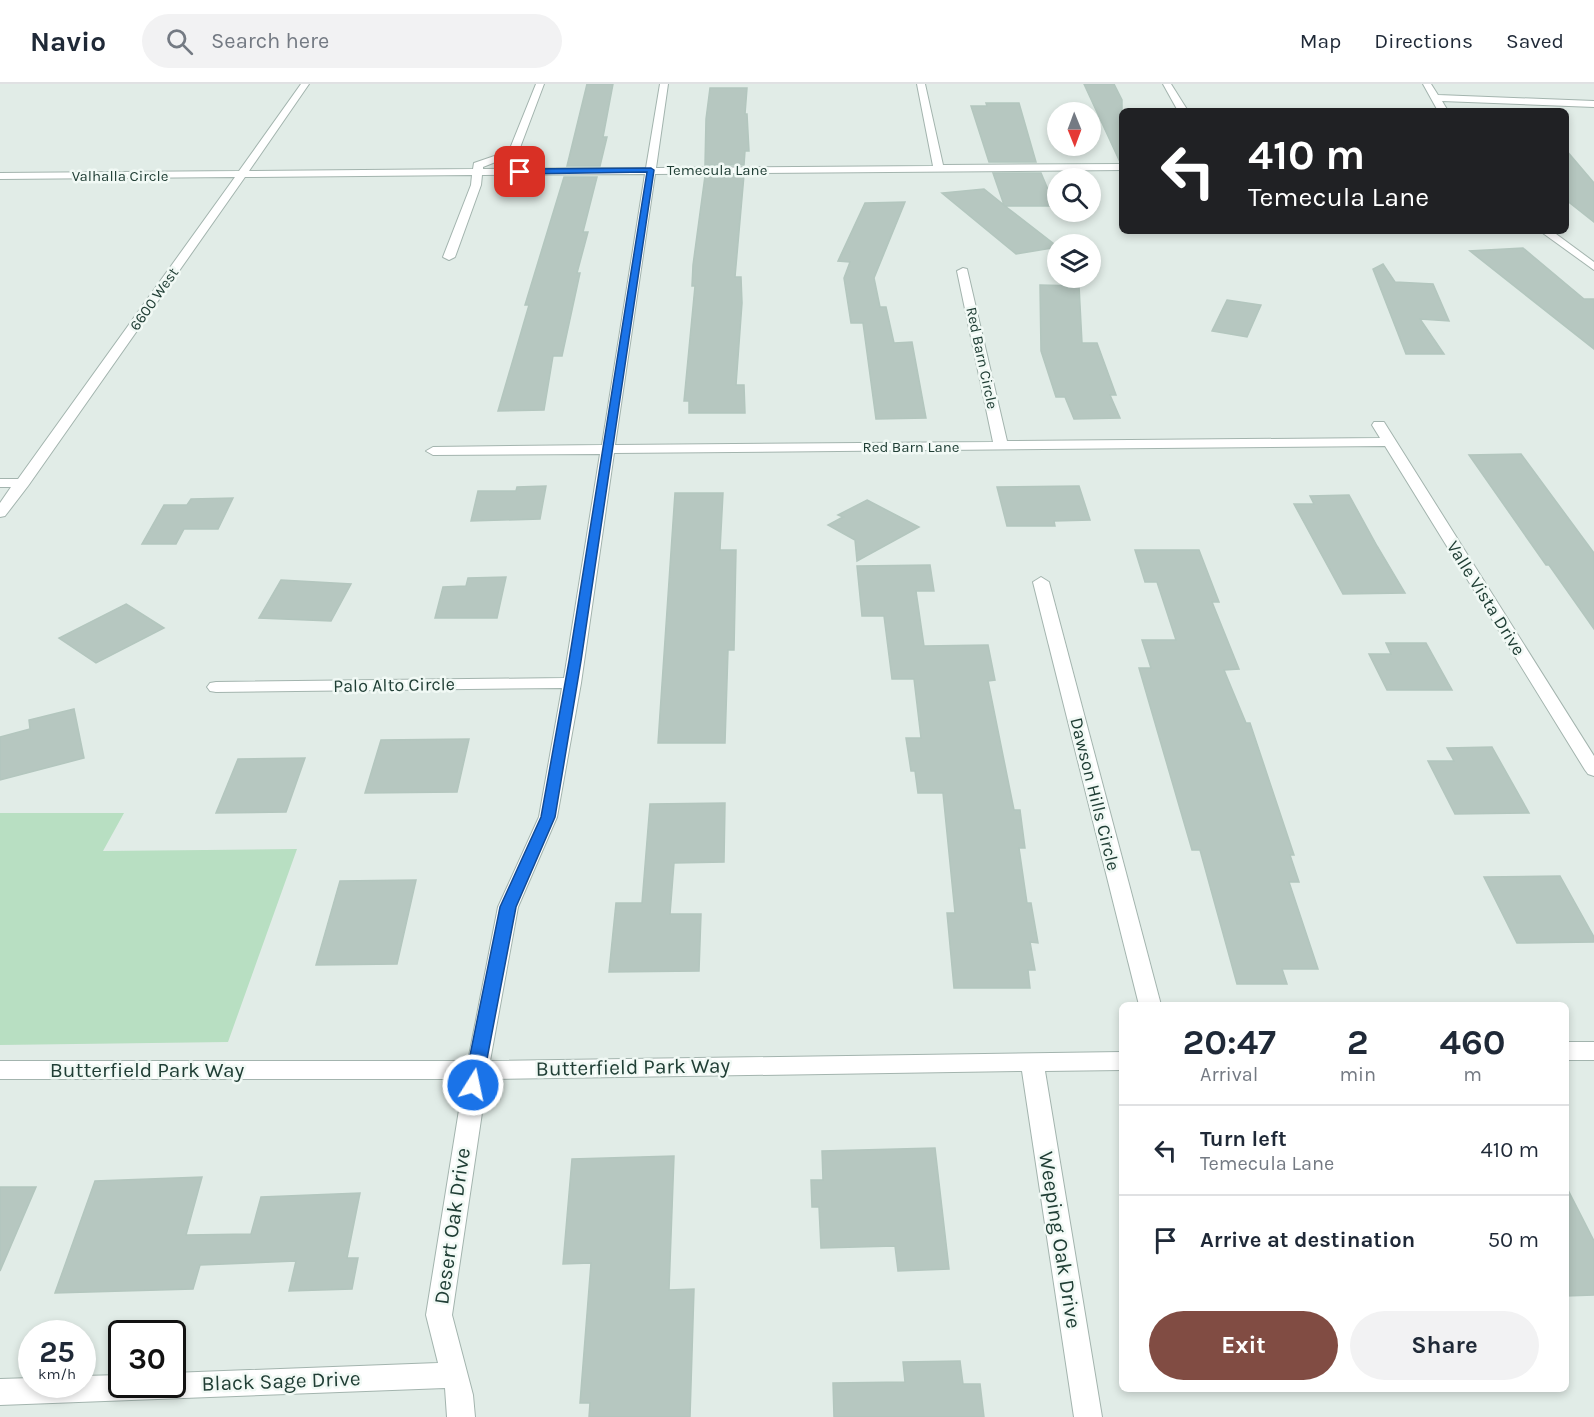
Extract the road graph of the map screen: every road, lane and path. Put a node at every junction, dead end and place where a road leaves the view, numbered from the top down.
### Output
1 (305, 84) edge
2 (540, 84) edge
3 (664, 84) edge
4 (921, 84) edge
5 (1167, 84) edge
6 (1427, 84) edge
7 (1436, 98) junction
8 (1594, 104) edge
9 (1181, 108) edge
10 (1441, 108) edge
11 (1119, 166) edge
12 (939, 168) junction
13 (651, 170) junction
14 (477, 172) junction
15 (241, 175) junction
16 (0, 176) edge
17 (1549, 234) edge
18 (449, 257) dead end
19 (1594, 267) edge
20 (963, 270) dead end
21 (1379, 425) dead end
22 (1388, 442) junction
23 (1002, 446) junction
24 (607, 449) junction
25 (433, 451) dead end
26 (0, 483) edge
27 (23, 483) junction
28 (0, 513) edge
29 (1041, 582) dead end
30 (572, 683) junction
31 (216, 687) dead end
32 (1594, 770) edge
33 (1149, 1002) edge
34 (1569, 1051) edge
35 (1594, 1051) edge
36 (1119, 1061) edge
37 (1032, 1062) junction
38 (0, 1070) edge
39 (475, 1070) junction
40 (454, 1375) junction
41 (0, 1392) edge
42 (461, 1417) edge
43 (1088, 1417) edge

1 - 15 street, 6600 West
2 - 14 street
3 - 13 street, Desert Oak Drive
4 - 12 street
5 - 9 street
6 - 7 street
7 - 8 street
7 - 10 street
11 - 12 street, Temecula Lane
12 - 13 street, Temecula Lane
13 - 14 street, Temecula Lane
13 - 24 street, Desert Oak Drive
14 - 15 street, Temecula Lane
14 - 18 street
15 - 16 street, Valhalla Circle
15 - 27 street, 6600 West
17 - 19 street
20 - 23 street, Red Barn Circle
21 - 22 street, Valle Vista Drive
22 - 23 street, Red Barn Lane
22 - 32 street, Valle Vista Drive
23 - 24 street, Red Barn Lane
24 - 25 street, Red Barn Lane
24 - 30 street, Desert Oak Drive
26 - 27 street
27 - 28 street, 6600 West
29 - 33 street, Dawson Hills Circle
30 - 31 street, Palo Alto Circle
30 - 39 street, Desert Oak Drive
34 - 35 street
36 - 37 street, Butterfield Park Way
37 - 39 street, Butterfield Park Way
37 - 43 street, Weeping Oak Drive
38 - 39 street, Butterfield Park Way
39 - 40 street, Desert Oak Drive
40 - 41 street, Black Sage Drive
40 - 42 street, Desert Oak Drive

